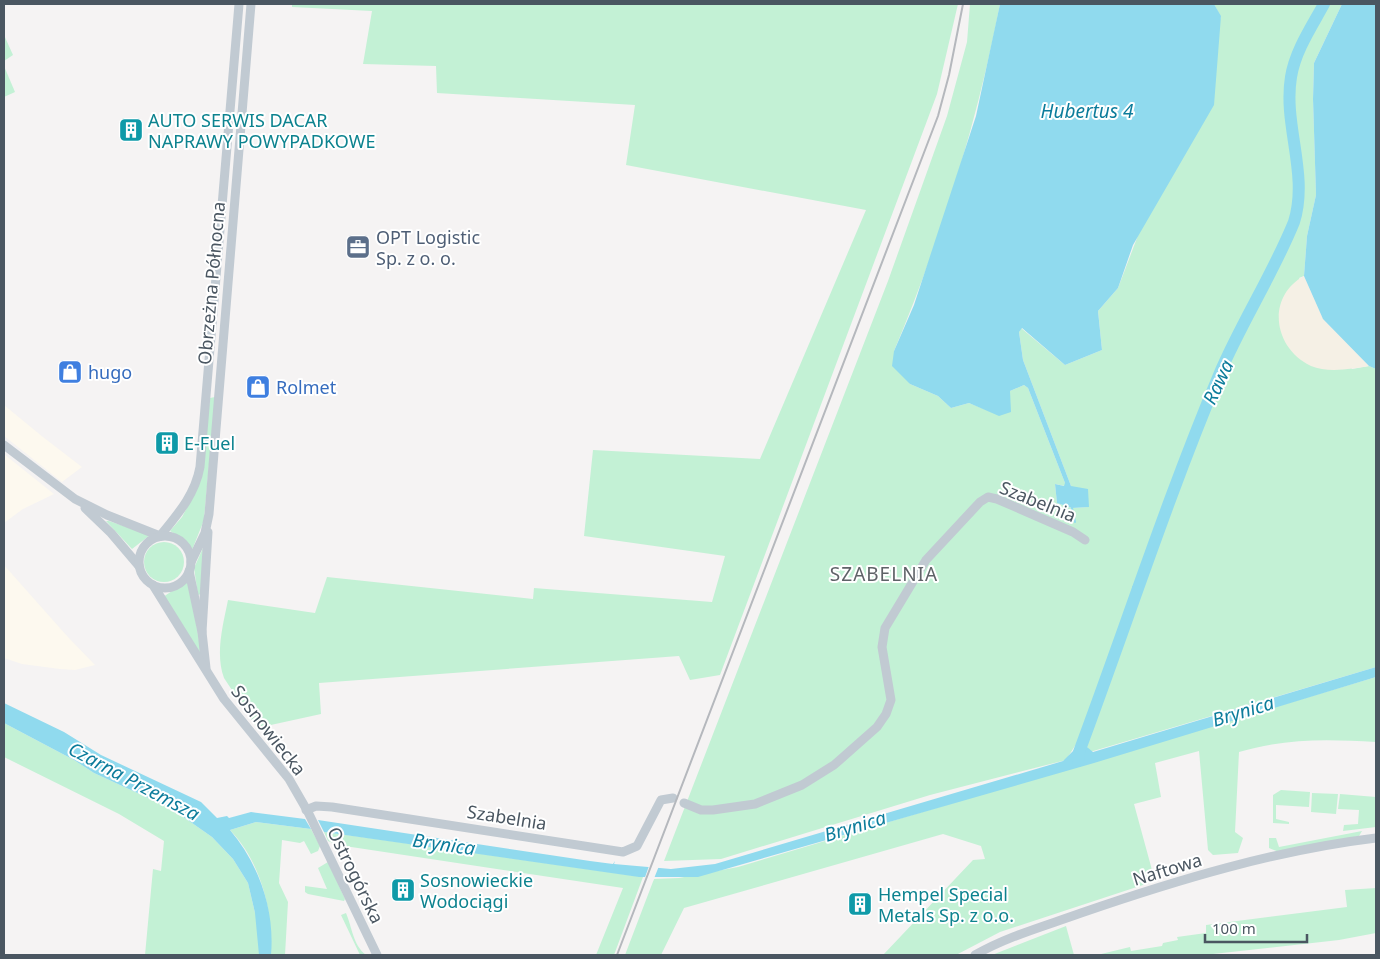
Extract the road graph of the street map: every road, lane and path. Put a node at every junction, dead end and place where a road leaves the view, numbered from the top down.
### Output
1 (239, 4) edge
2 (251, 4) edge
3 (232, 86) junction
4 (244, 86) junction
5 (210, 338) junction
6 (223, 339) junction
7 (4, 445) edge
8 (75, 499) junction
9 (209, 514) junction
10 (160, 536) junction
11 (1085, 540) dead end
12 (139, 566) junction
13 (190, 566) junction
14 (153, 584) junction
15 (202, 632) junction
16 (206, 670) junction
17 (674, 798) dead end
18 (684, 803) dead end
19 (307, 811) junction
20 (1376, 838) edge
21 (377, 955) edge
22 (975, 955) edge

1 - 3 street, Obrzeżna Północna
2 - 4 street, Obrzeżna Północna
3 - 4 street
3 - 5 street, Obrzeżna Północna
4 - 6 street, Obrzeżna Północna
5 - 6 street
5 - 10 street, Obrzeżna Północna
6 - 9 street, Obrzeżna Północna
7 - 8 street, Sosnowiecka
8 - 10 street, Sosnowiecka
8 - 12 street, Sosnowiecka
9 - 13 street, Obrzeżna Północna
9 - 15 street
10 - 12 street
10 - 13 street, Sosnowiecka
11 - 18 street, Szabelnia
12 - 14 street, Sosnowiecka
13 - 14 street
13 - 15 street, Sosnowiecka
14 - 16 street, Sosnowiecka
15 - 16 street, Sosnowiecka
16 - 19 street, Sosnowiecka
17 - 19 street, Szabelnia
19 - 21 street, Ostrogórska
20 - 22 street, Naftowa

